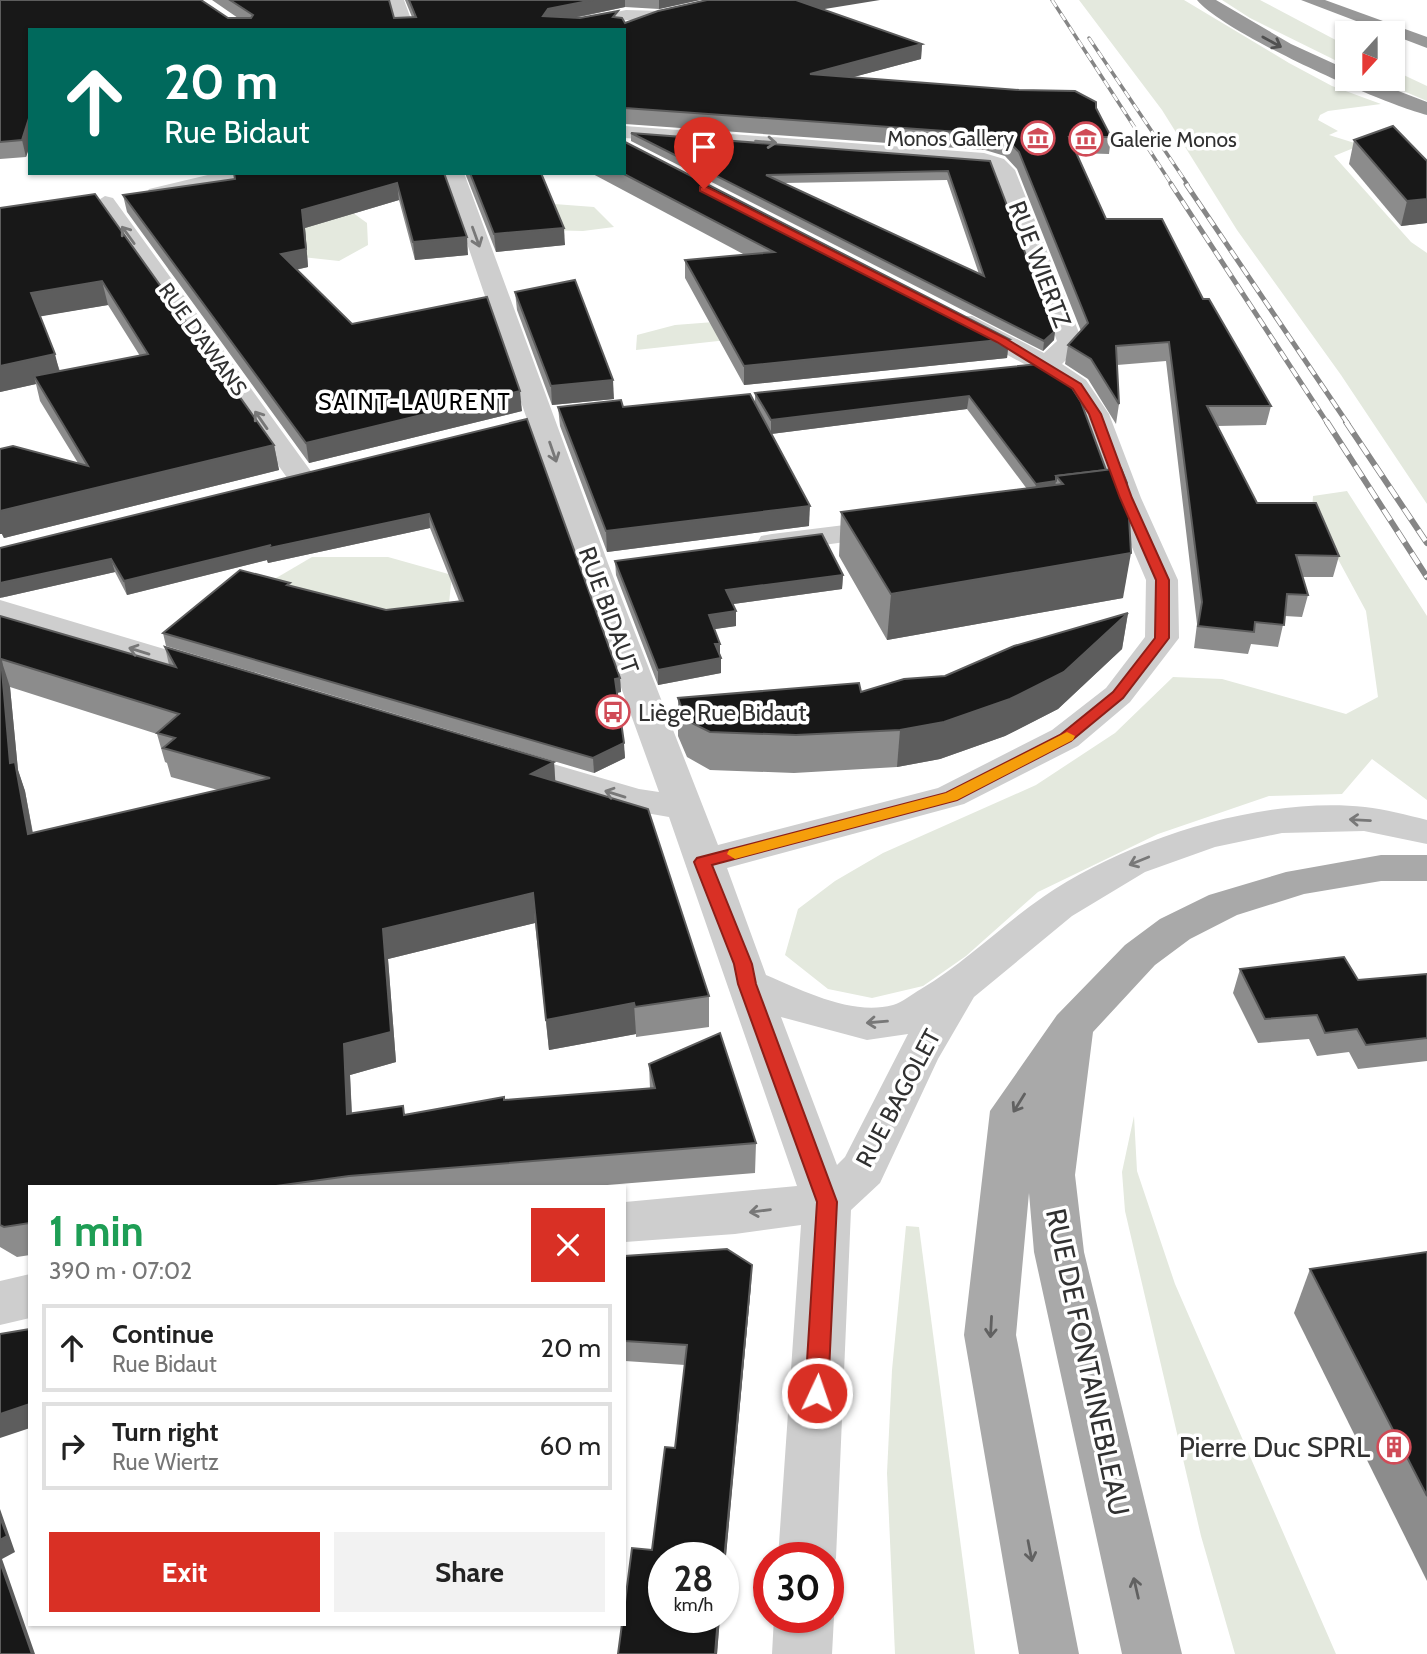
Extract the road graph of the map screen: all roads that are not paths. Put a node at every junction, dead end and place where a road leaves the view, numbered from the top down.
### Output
1 (396, 0) edge
2 (1205, 0) edge
3 (1301, 2) edge
4 (684, 10) edge
5 (663, 16) junction
6 (1335, 24) edge
7 (405, 28) edge
8 (564, 28) edge
9 (626, 30) edge
10 (1427, 43) edge
11 (1427, 108) edge
12 (626, 132) edge
13 (234, 175) edge
14 (454, 175) edge
15 (123, 200) junction
16 (79, 207) edge
17 (939, 309) edge
18 (1046, 365) junction
19 (1005, 369) edge
20 (267, 485) edge
21 (921, 524) edge
22 (743, 547) edge
23 (0, 610) edge
24 (252, 685) edge
25 (477, 753) edge
26 (682, 807) junction
27 (1427, 832) edge
28 (702, 862) junction
29 (1427, 868) edge
30 (747, 984) junction
31 (960, 986) junction
32 (1072, 1026) junction
33 (827, 1202) junction
34 (626, 1222) edge
35 (28, 1296) edge
36 (0, 1303) edge
37 (808, 1542) edge
38 (803, 1633) edge
39 (802, 1654) edge
40 (1049, 1654) edge
41 (1152, 1654) edge

1 - 7 street
2 -> 11 highway
3 - 6 highway
3 - 10 highway
4 - 5 street
5 - 8 street
5 - 9 street
12 -> 18 street, RUE WIERTZ
13 - 15 street
14 -> 26 street, RUE BIDAUT
15 - 16 street
20 -> 15 street, RUE D'AWANS
17 - 18 street
18 - 19 street
18 - 28 street, RUE WIERTZ
21 - 22 street
24 -> 23 street
26 -> 25 street
26 - 28 street, RUE BIDAUT
27 -> 31 street, RUE BAGOLET
28 - 30 street, RUE BIDAUT
29 - 32 main road
31 -> 30 street, RUE BAGOLET
30 - 33 street, RUE BIDAUT
31 - 33 street, RUE BAGOLET
32 -> 40 main road
41 -> 32 main road, RUE DE FONTAINEBLEAU
33 -> 34 street
33 - 37 street
35 - 36 street
38 - 39 street

